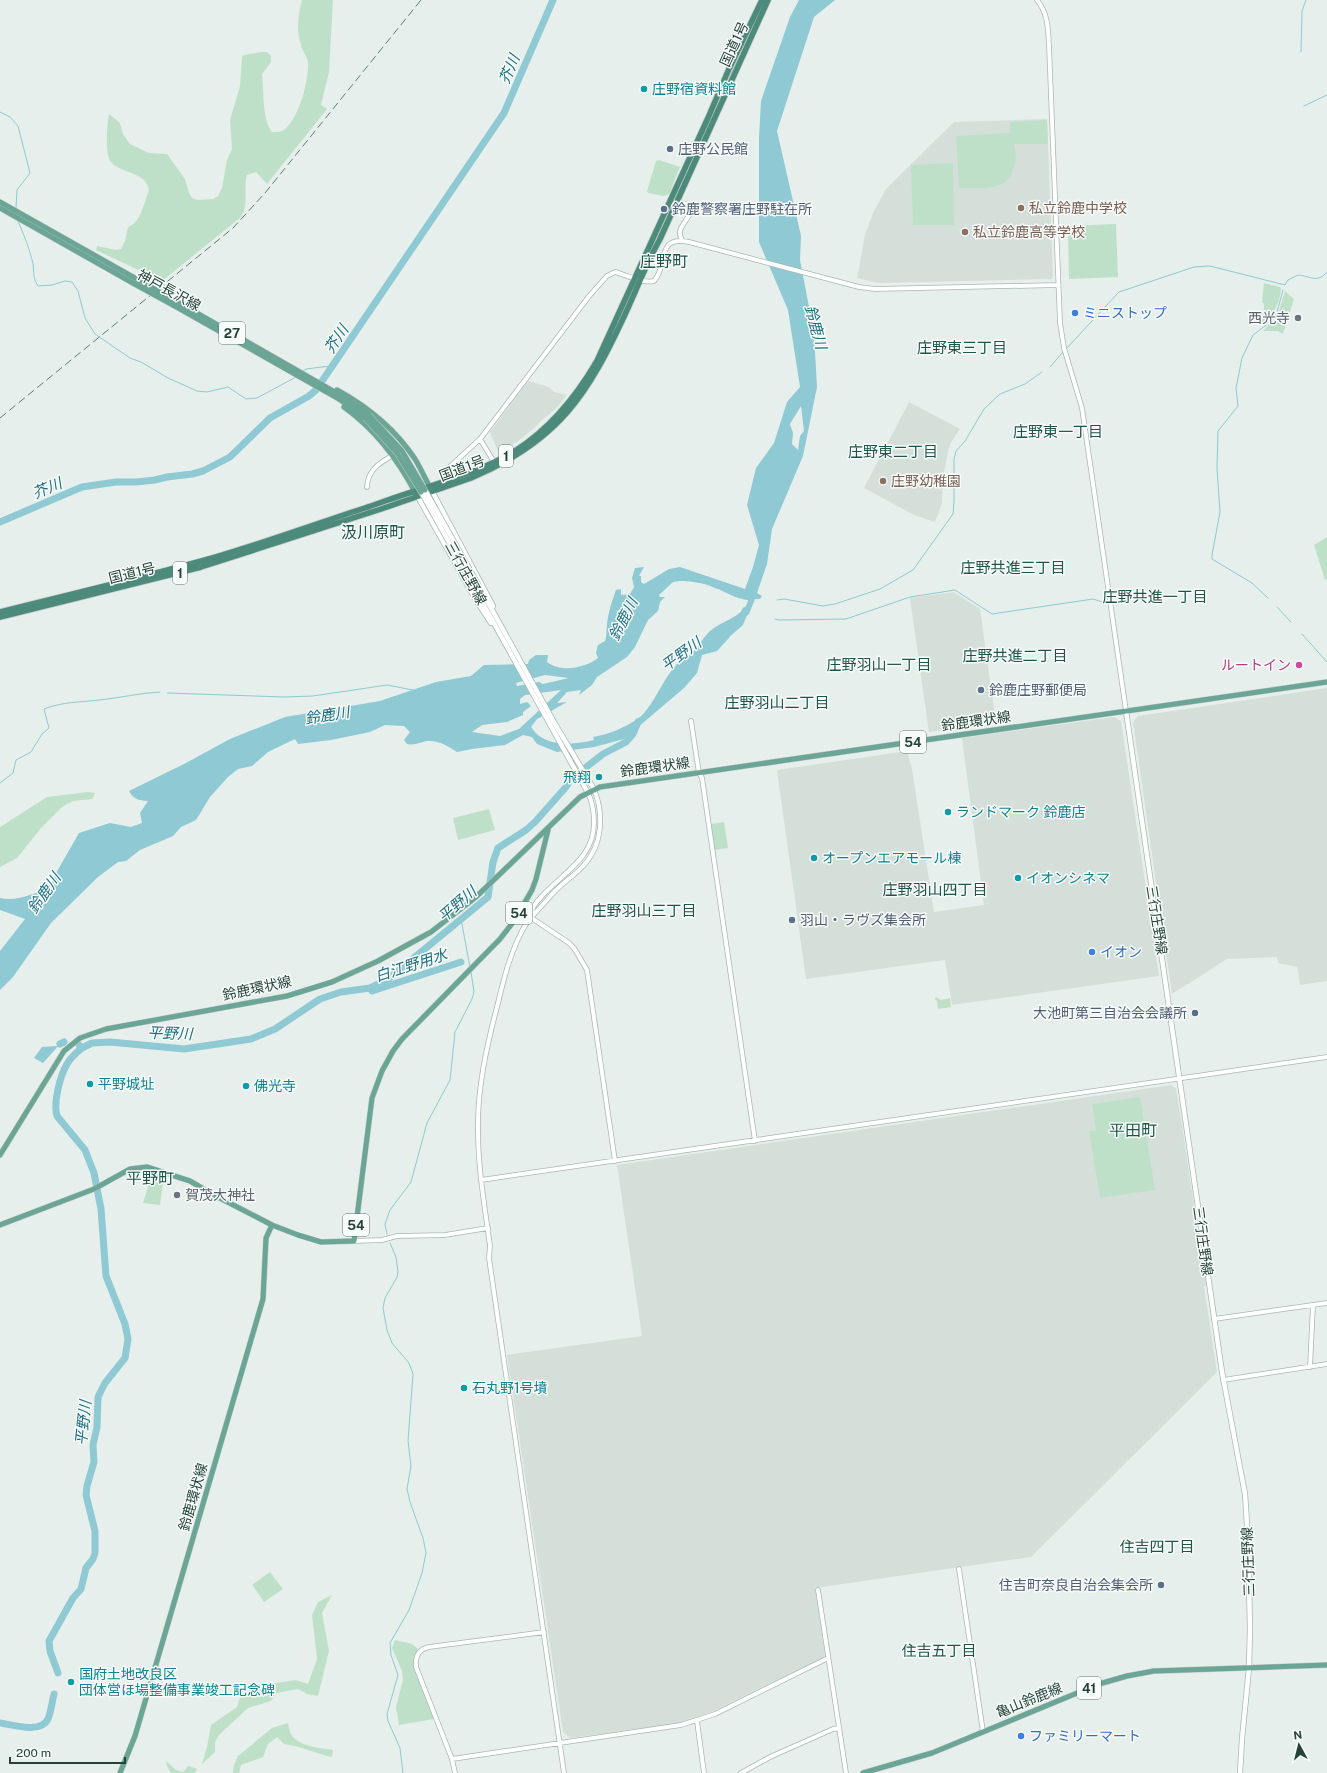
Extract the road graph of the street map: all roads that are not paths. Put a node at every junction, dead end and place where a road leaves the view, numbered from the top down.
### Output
1 (762, 0) edge
2 (768, 0) edge
3 (1037, 0) edge
4 (676, 201) junction
5 (0, 202) edge
6 (0, 208) edge
7 (682, 241) junction
8 (637, 279) junction
9 (132, 280) junction
10 (1058, 285) junction
11 (288, 368) junction
12 (330, 390) junction
13 (367, 417) junction
14 (480, 439) junction
15 (394, 455) junction
16 (494, 462) junction
17 (444, 482) junction
18 (367, 487) dead end
19 (423, 491) junction
20 (477, 588) junction
21 (0, 612) edge
22 (0, 617) edge
23 (493, 624) junction
24 (506, 634) junction
25 (1327, 682) edge
26 (1126, 711) junction
27 (691, 721) dead end
28 (699, 773) junction
29 (594, 789) junction
30 (588, 793) junction
31 (548, 829) junction
32 (537, 840) junction
33 (542, 851) junction
34 (530, 917) junction
35 (1327, 1057) edge
36 (1180, 1078) junction
37 (754, 1141) junction
38 (0, 1155) edge
39 (614, 1161) junction
40 (481, 1180) junction
41 (0, 1225) edge
42 (272, 1225) junction
43 (488, 1228) junction
44 (354, 1241) junction
45 (1327, 1303) edge
46 (1313, 1305) junction
47 (1214, 1319) junction
48 (1327, 1364) edge
49 (1310, 1367) junction
50 (1223, 1380) junction
51 (959, 1569) dead end
52 (818, 1590) dead end
53 (544, 1632) junction
54 (828, 1658) junction
55 (1327, 1665) edge
56 (1249, 1668) junction
57 (697, 1721) junction
58 (839, 1728) junction
59 (983, 1732) junction
60 (560, 1743) junction
61 (452, 1759) junction
62 (120, 1773) edge
63 (455, 1773) edge
64 (564, 1773) edge
65 (704, 1773) edge
66 (741, 1773) edge
67 (846, 1773) edge
68 (863, 1773) edge
69 (1240, 1773) edge

1 - 8 highway, 国道1号 / 1
2 - 4 highway, 国道1号 / 1
3 - 10 street
4 - 7 street
4 - 8 highway, 国道1号 / 1
5 - 9 main road, 神戸長沢線 / 27
6 - 9 main road, 神戸長沢線 / 27
7 - 8 street
7 - 10 street
8 - 14 street
8 - 16 highway, 国道1号 / 1
8 - 19 highway, 国道1号 / 1
9 - 11 main road, 神戸長沢線 / 27, bridge
10 - 26 street
11 - 12 main road, 神戸長沢線 / 27
11 - 12 main road, 神戸長沢線 / 27
12 - 13 main road, 神戸長沢線
12 - 13 main road, 神戸長沢線 / 27
13 - 15 main road, 神戸長沢線 / 27
13 - 19 main road, 神戸長沢線 / 27, bridge
13 - 19 main road, 神戸長沢線 / 27
14 - 16 street
14 - 17 street
15 - 18 street
15 - 19 main road, 神戸長沢線 / 27
16 - 17 highway, 国道1号 / 1
17 - 19 highway, 国道1号 / 1
19 - 20 main road, 三行庄野線, bridge
19 - 21 highway, 国道1号 / 1
19 - 22 highway, 国道1号 / 1
19 - 23 main road, 三行庄野線
19 - 24 main road, 三行庄野線
20 - 23 main road, 三行庄野線
20 - 24 main road, 三行庄野線
23 - 30 main road, 三行庄野線
24 - 29 main road, 三行庄野線
25 - 26 main road, 鈴鹿環状線 / 54
26 - 28 main road, 鈴鹿環状線 / 54
26 - 36 main road, 三行庄野線
27 - 28 street
28 - 29 main road, 鈴鹿環状線 / 54
28 - 37 street
29 - 30 main road, 鈴鹿環状線 / 54
29 - 34 street
30 - 31 main road, 鈴鹿環状線 / 54
30 - 34 street
31 - 32 main road, 鈴鹿環状線 / 54
31 - 33 main road, 鈴鹿環状線 / 54
32 - 33 main road
32 - 38 main road, 鈴鹿環状線 / 54
33 - 44 main road, 鈴鹿環状線 / 54
34 - 39 street
34 - 40 street
35 - 36 street
36 - 37 street
36 - 47 main road, 三行庄野線
37 - 39 street
39 - 40 street
40 - 43 street
41 - 42 main road, 54
42 - 44 main road, 54
42 - 62 main road, 鈴鹿環状線
43 - 44 street
43 - 53 street
45 - 46 street
46 - 47 street
46 - 49 street
47 - 50 main road, 三行庄野線
48 - 49 street
49 - 50 street
50 - 56 main road, 三行庄野線
51 - 59 street
52 - 54 street
53 - 60 street
53 - 61 street
54 - 57 street
54 - 58 street
55 - 56 main road, 亀山鈴鹿線 / 41
56 - 59 main road, 亀山鈴鹿線 / 41
56 - 69 main road, 三行庄野線
57 - 60 street
57 - 65 street
58 - 66 street
58 - 67 street
59 - 68 main road, 亀山鈴鹿線 / 41
60 - 61 street
60 - 64 street
61 - 63 street

